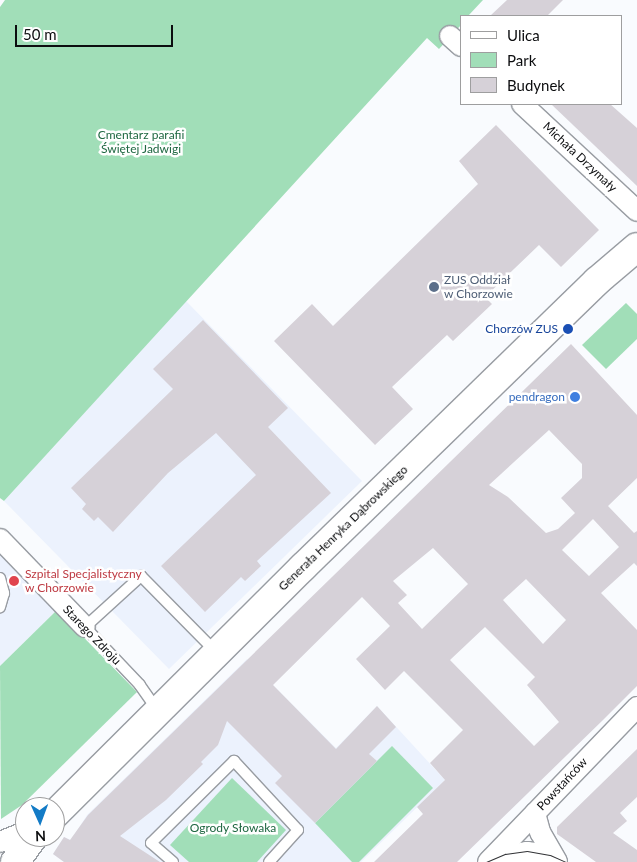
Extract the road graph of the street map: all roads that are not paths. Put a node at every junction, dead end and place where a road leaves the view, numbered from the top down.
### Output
1 (523, 105) edge
2 (637, 211) edge
3 (637, 247) edge
4 (0, 540) edge
5 (0, 578) edge
6 (0, 607) edge
7 (85, 626) junction
8 (216, 652) junction
9 (637, 707) edge
10 (159, 712) junction
11 (65, 804) edge
12 (536, 813) junction
13 (15, 836) edge
14 (0, 842) edge
15 (26, 847) edge
16 (554, 858) edge
17 (489, 861) edge
18 (15, 862) edge
19 (173, 862) edge
20 (269, 862) edge

1 - 2 street, Michała Drzymały
3 - 8 street, Generała Henryka Dąbrowskiego
4 - 7 street, Starego Zdroju
5 - 6 lane
7 - 8 lane
7 - 10 lane, Starego Zdroju
8 - 10 street, Generała Henryka Dąbrowskiego
9 - 12 street, Powstańców
10 - 11 street, Generała Henryka Dąbrowskiego
12 - 16 street
12 - 17 street, Powstańców
13 - 14 street
15 - 18 street
16 - 17 street
19 - 20 lane

